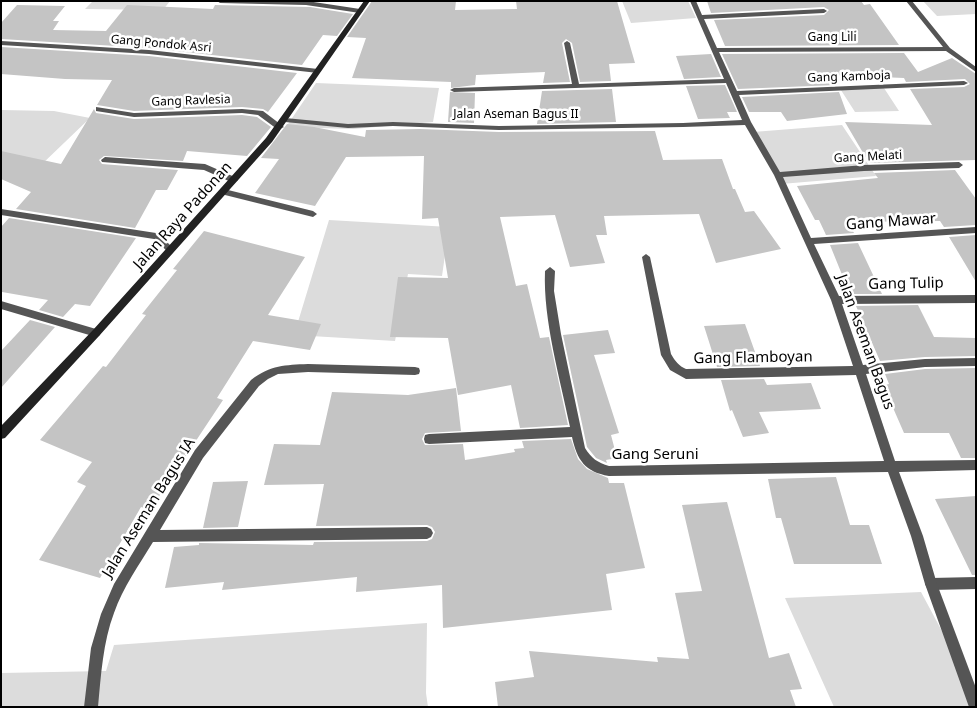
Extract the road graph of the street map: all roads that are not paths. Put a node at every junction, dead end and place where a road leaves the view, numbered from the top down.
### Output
1 (220, 1) edge
2 (367, 1) edge
3 (693, 1) edge
4 (909, 1) edge
5 (360, 11) junction
6 (824, 11) dead end
7 (702, 16) junction
8 (1, 43) edge
9 (566, 44) dead end
10 (948, 49) junction
11 (716, 50) junction
12 (976, 70) edge
13 (318, 71) junction
14 (728, 81) junction
15 (964, 83) dead end
16 (576, 86) junction
17 (454, 90) dead end
18 (735, 93) junction
19 (99, 109) dead end
20 (748, 122) junction
21 (283, 123) junction
22 (105, 160) dead end
23 (959, 164) dead end
24 (778, 175) junction
25 (234, 180) junction
26 (224, 192) junction
27 (1, 212) edge
28 (313, 214) dead end
29 (976, 230) edge
30 (809, 242) junction
31 (170, 249) junction
32 (646, 257) dead end
33 (550, 271) dead end
34 (976, 298) edge
35 (836, 300) junction
36 (1, 305) edge
37 (96, 333) junction
38 (976, 362) edge
39 (860, 370) junction
40 (415, 372) dead end
41 (2, 432) edge
42 (576, 432) junction
43 (429, 439) dead end
44 (976, 465) edge
45 (892, 468) junction
46 (427, 533) dead end
47 (151, 536) junction
48 (976, 583) edge
49 (931, 584) junction
50 (91, 707) edge
51 (976, 707) edge

1 - 5 street
2 - 5 main road, Jalan Raya Padonan
3 - 7 street, Jalan Aseman Bagus
4 - 10 street
5 - 13 main road, Jalan Raya Padonan
6 - 7 street
7 - 11 street, Jalan Aseman Bagus
8 - 13 street, Gang Pondok Asri
9 - 16 street
10 - 11 street, Gang Lili
10 - 12 street
11 - 14 street, Jalan Aseman Bagus
13 - 21 main road, Jalan Raya Padonan
14 - 16 street
14 - 18 street, Jalan Aseman Bagus
15 - 18 street, Gang Kamboja
16 - 17 street
18 - 20 street, Jalan Aseman Bagus
19 - 21 street, Gang Ravlesia
20 - 21 street, Jalan Aseman Bagus II
20 - 24 street, Jalan Aseman Bagus
21 - 25 main road, Jalan Raya Padonan
22 - 25 street
23 - 24 street, Gang Melati
24 - 30 street, Jalan Aseman Bagus
25 - 26 main road, Jalan Raya Padonan
26 - 28 street
26 - 31 main road, Jalan Raya Padonan
27 - 31 street
29 - 30 street, Gang Mawar
30 - 35 street, Jalan Aseman Bagus
31 - 37 main road, Jalan Raya Padonan
32 - 39 street, Gang Flamboyan
33 - 42 street, Gang Seruni
34 - 35 street, Gang Tulip
35 - 39 street, Jalan Aseman Bagus
36 - 37 street
37 - 41 main road, Jalan Raya Padonan
38 - 39 street, Gang Flamboyan
39 - 45 street, Jalan Aseman Bagus
40 - 47 street, Jalan Aseman Bagus IA
42 - 43 street
42 - 45 street, Gang Seruni
44 - 45 street, Gang Seruni
45 - 49 street, Jalan Aseman Bagus
46 - 47 street
47 - 50 street, Jalan Aseman Bagus IA
48 - 49 street
49 - 51 street, Jalan Aseman Bagus

